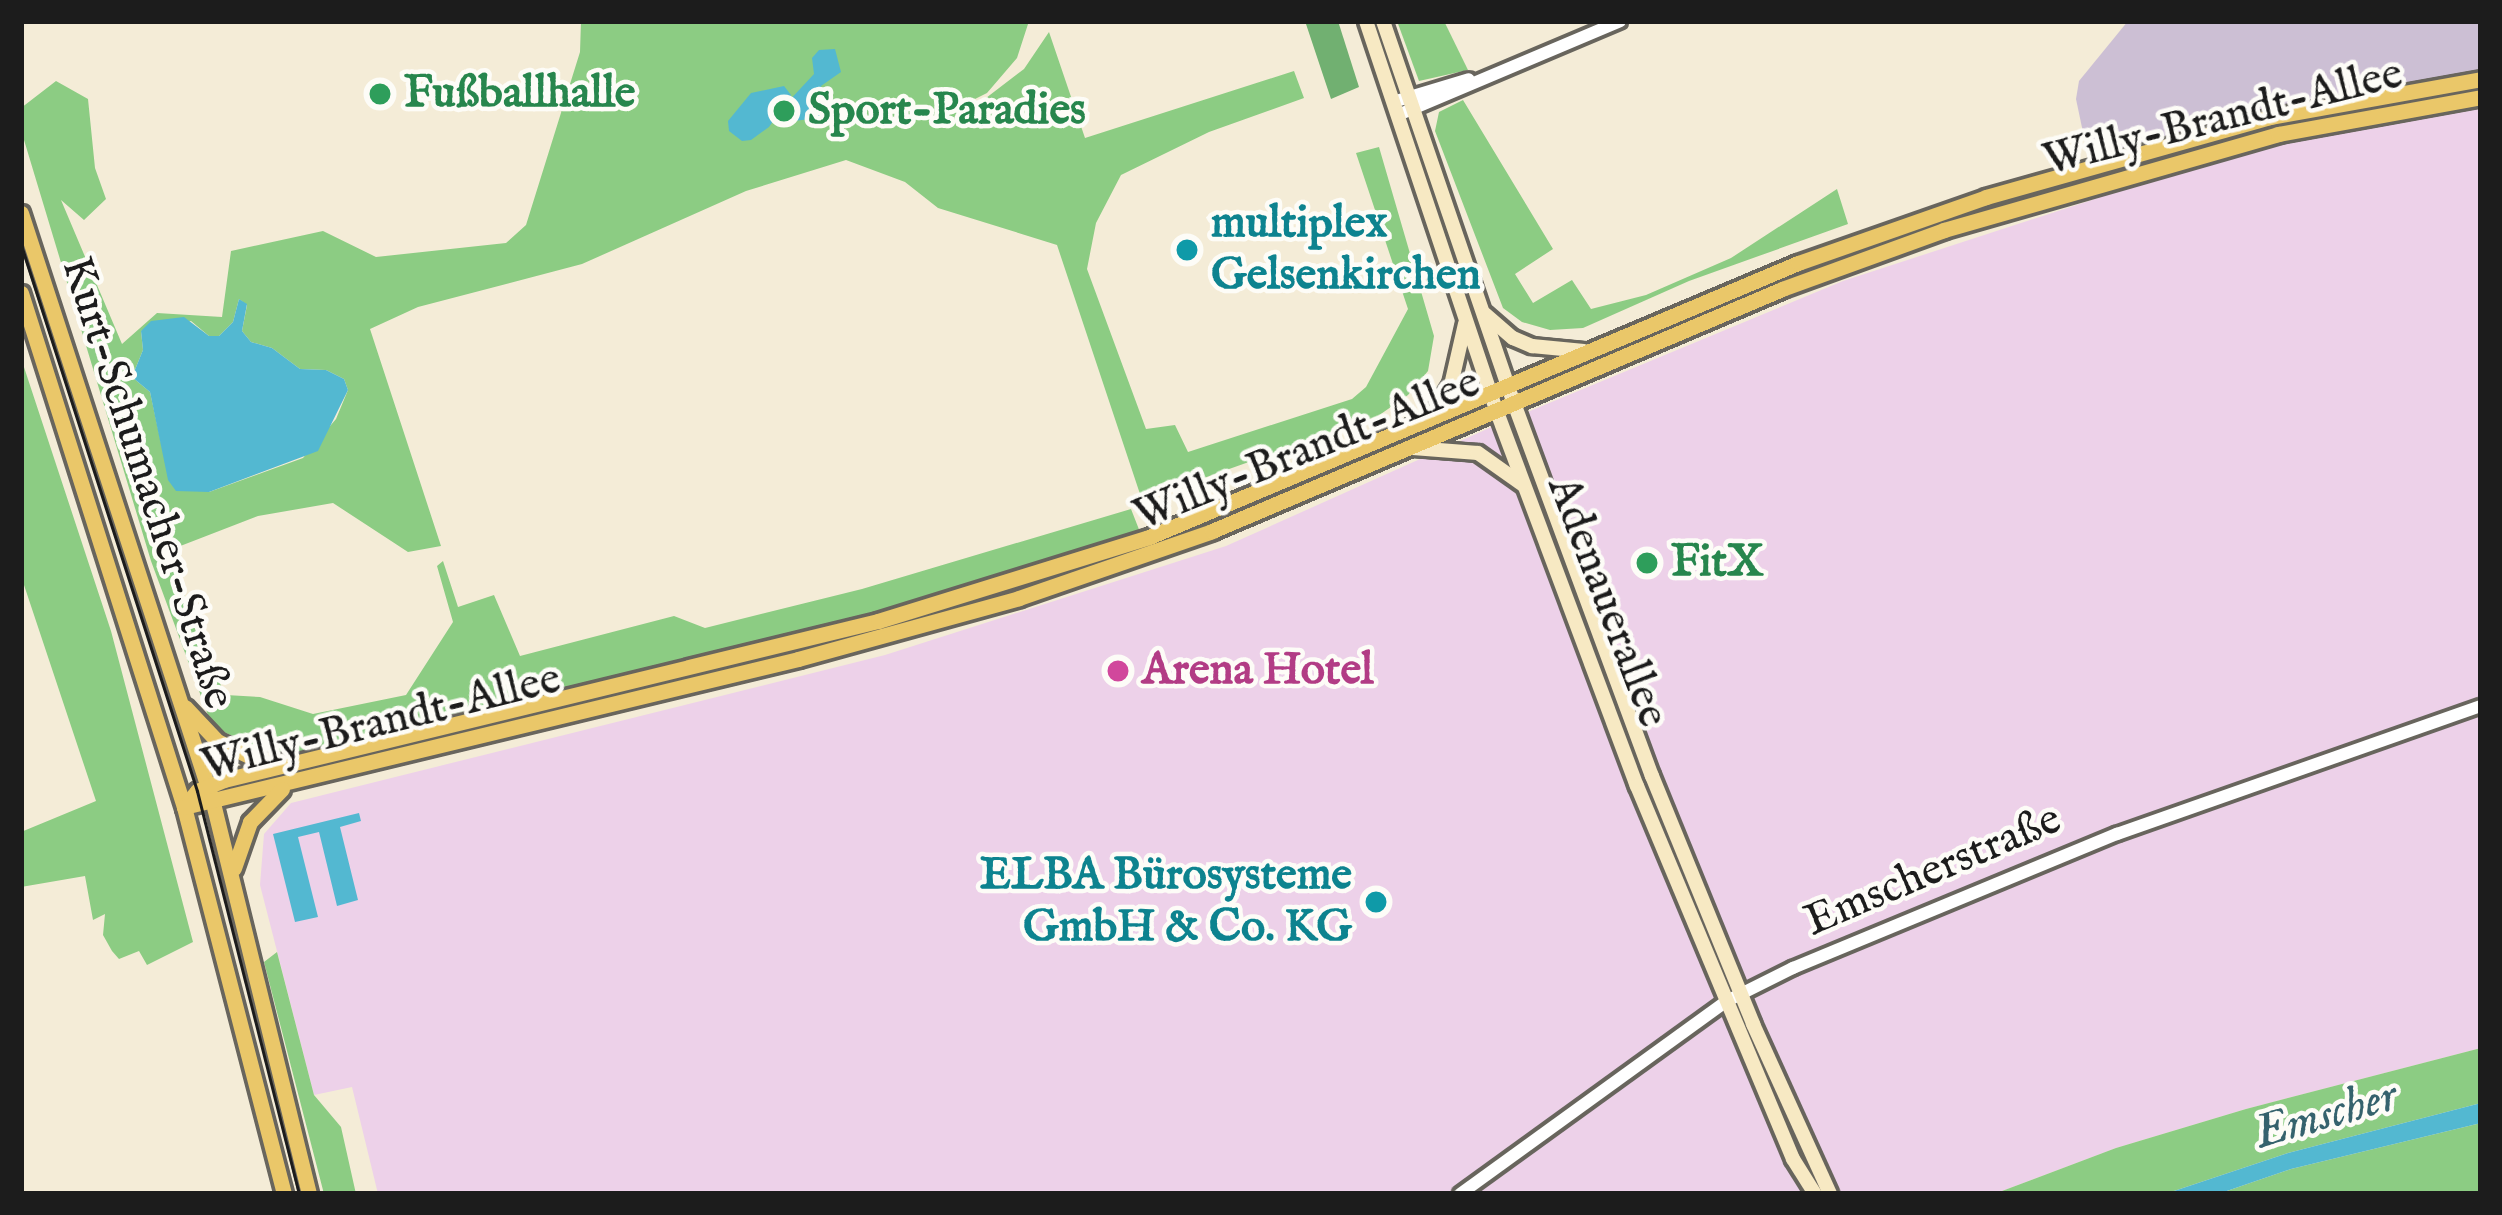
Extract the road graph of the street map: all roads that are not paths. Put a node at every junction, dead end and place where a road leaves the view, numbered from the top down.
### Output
1 (1366, 21) edge
2 (1383, 21) edge
3 (1619, 21) edge
4 (2481, 79) edge
5 (2481, 97) edge
6 (1412, 104) junction
7 (1395, 109) junction
8 (21, 213) edge
9 (21, 293) edge
10 (1484, 312) junction
11 (1466, 319) junction
12 (1589, 350) junction
13 (1500, 390) junction
14 (1514, 405) junction
15 (1497, 412) junction
16 (1429, 421) junction
17 (1413, 448) junction
18 (1524, 486) junction
19 (178, 699) junction
20 (2481, 706) edge
21 (289, 764) junction
22 (292, 782) junction
23 (207, 785) junction
24 (213, 803) junction
25 (184, 806) junction
26 (232, 877) junction
27 (1734, 998) junction
28 (284, 1194) edge
29 (309, 1194) edge
30 (1460, 1194) edge
31 (1815, 1194) edge
32 (1830, 1194) edge

1 - 7 main road, Adenauerallee
2 - 6 main road, Adenauerallee
3 - 6 street
4 - 12 main road, Willy-Brandt-Allee
5 - 14 main road, Willy-Brandt-Allee
6 - 7 street
6 - 10 main road, Adenauerallee
7 - 11 main road, Adenauerallee
8 - 19 main road, Kurt-Schumacher-Straße
9 - 25 main road, Kurt-Schumacher-Straße
10 - 12 main road
10 - 13 main road, Adenauerallee
11 - 13 main road, Adenauerallee
11 - 16 main road
12 - 13 main road, Willy-Brandt-Allee
13 - 14 main road, Adenauerallee
13 - 15 main road, Adenauerallee
13 - 16 main road, Willy-Brandt-Allee
14 - 15 main road, Willy-Brandt-Allee
14 - 27 main road, Adenauerallee
15 - 17 main road, Willy-Brandt-Allee
15 - 18 main road, Adenauerallee
16 - 21 main road, Willy-Brandt-Allee
17 - 18 main road
17 - 22 main road, Willy-Brandt-Allee
18 - 27 main road, Adenauerallee
19 - 21 main road
19 - 23 main road, Kurt-Schumacher-Straße
20 - 27 street, Emscherstraße
21 - 23 main road, Willy-Brandt-Allee
22 - 24 main road, Willy-Brandt-Allee
22 - 26 main road
23 - 24 main road, Kurt-Schumacher-Straße
23 - 25 main road, Willy-Brandt-Allee
24 - 25 main road, Willy-Brandt-Allee
24 - 26 main road, Kurt-Schumacher-Straße
25 - 28 main road, Kurt-Schumacher-Straße
26 - 29 main road, Kurt-Schumacher-Straße
27 - 30 street, Emscherstraße
27 - 31 main road, Adenauerallee
27 - 32 main road, Adenauerallee

